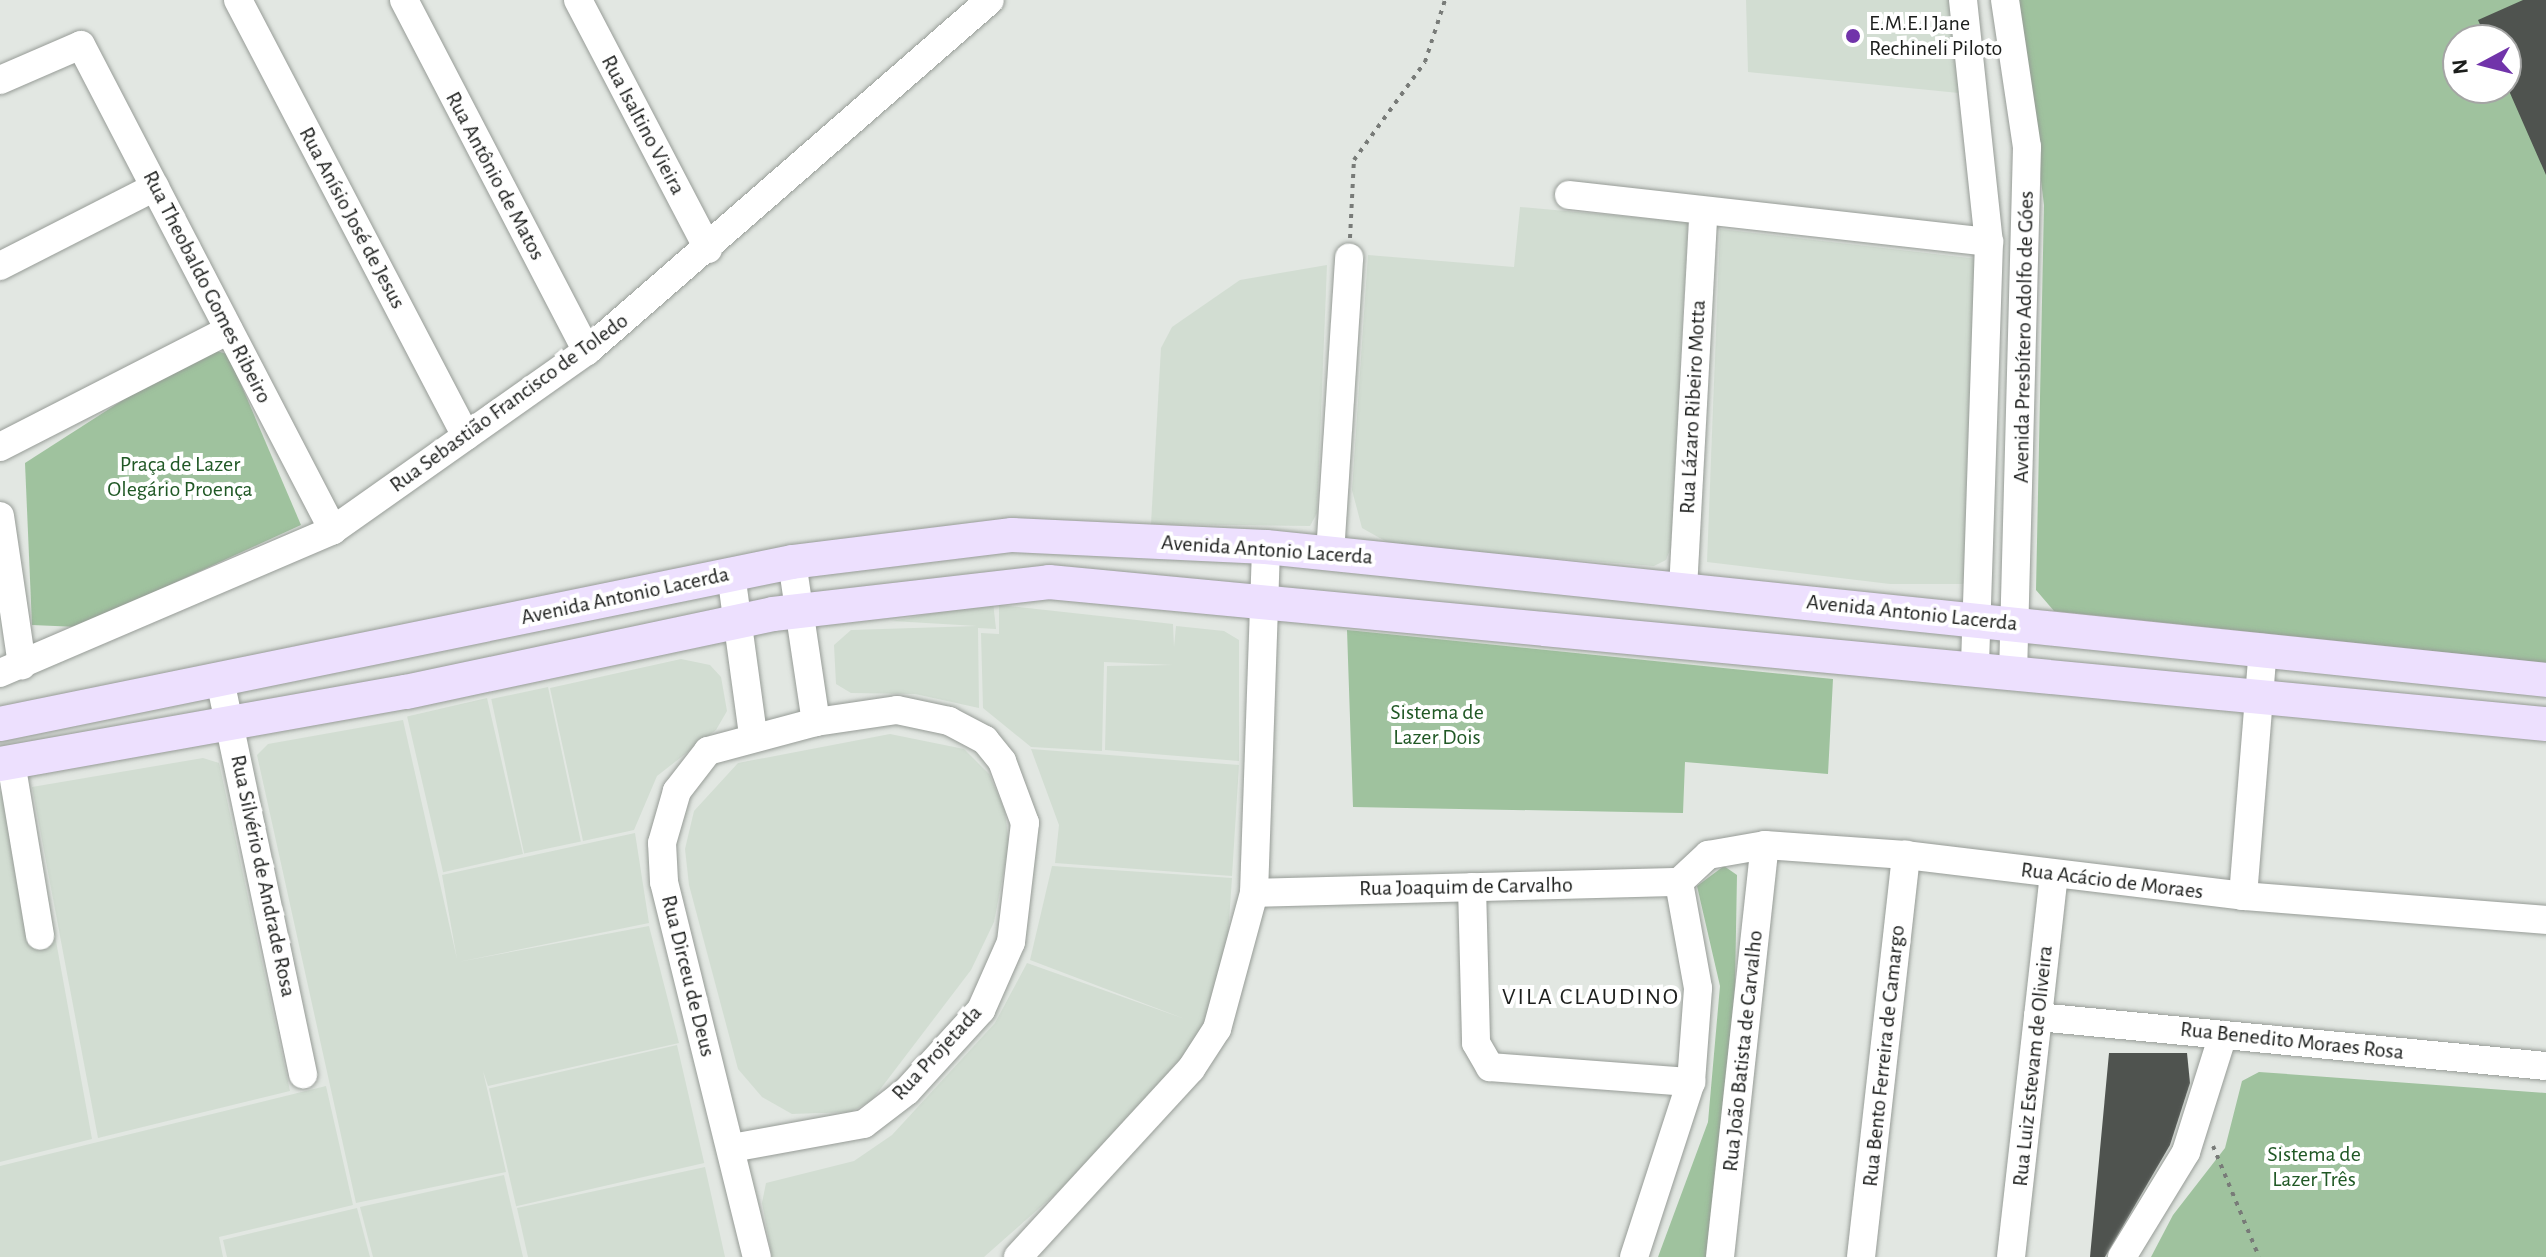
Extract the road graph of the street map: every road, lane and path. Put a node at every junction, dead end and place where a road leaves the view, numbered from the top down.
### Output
1 (238, 0) edge
2 (404, 0) edge
3 (578, 0) edge
4 (990, 0) edge
5 (1445, 0) edge
6 (1963, 0) edge
7 (2005, 0) edge
8 (0, 80) edge
9 (155, 187) junction
10 (1569, 195) dead end
11 (1703, 225) dead end
12 (1989, 242) junction
13 (708, 249) junction
14 (1349, 258) joint
15 (0, 266) edge
16 (229, 330) junction
17 (587, 351) junction
18 (466, 436) junction
19 (0, 447) edge
20 (0, 516) edge
21 (333, 530) junction
22 (1266, 547) junction
23 (1330, 554) junction
24 (792, 562) junction
25 (731, 574) junction
26 (1683, 589) junction
27 (1263, 598) junction
28 (800, 610) junction
29 (738, 620) junction
30 (1978, 620) junction
31 (2017, 624) junction
32 (2263, 648) junction
33 (11, 669) edge
34 (1975, 670) junction
35 (2013, 675) junction
36 (220, 680) junction
37 (2546, 680) edge
38 (2260, 693) junction
39 (816, 722) junction
40 (0, 724) edge
41 (232, 724) junction
42 (2546, 724) edge
43 (753, 734) junction
44 (5, 763) edge
45 (1765, 845) junction
46 (1906, 855) junction
47 (2054, 875) junction
48 (1682, 877) junction
49 (1472, 887) junction
50 (1254, 893) junction
51 (2243, 896) junction
52 (2546, 920) edge
53 (40, 936) dead end
54 (2038, 1017) junction
55 (2223, 1035) junction
56 (2546, 1066) edge
57 (303, 1074) dead end
58 (1691, 1082) junction
59 (2201, 1118) junction
60 (732, 1148) junction
61 (757, 1257) edge
62 (1018, 1257) edge
63 (1634, 1257) edge
64 (1720, 1257) edge
65 (1861, 1257) edge
66 (2011, 1257) edge
67 (2122, 1257) edge
68 (2259, 1257) edge

1 - 18 street, Rua Anísio José de Jesus
2 - 17 street, Rua Antônio de Matos
3 - 13 street, Rua Isaltino Vieira
4 - 13 street, Rua Sebastião Francisco de Toledo
5 - 14 path
6 - 12 street, Avenida Presbítero Adolfo de Góes
7 - 31 street, Avenida Presbítero Adolfo de Góes
8 - 9 street, Rua Theobaldo Gomes Ribeiro
9 - 15 street
9 - 16 street, Rua Theobaldo Gomes Ribeiro
10 - 12 street
11 - 26 street, Rua Lázaro Ribeiro Motta
12 - 30 street, Avenida Presbítero Adolfo de Góes
13 - 17 street, Rua Sebastião Francisco de Toledo
14 - 23 street
16 - 19 street
16 - 21 street, Rua Theobaldo Gomes Ribeiro
17 - 18 street, Rua Sebastião Francisco de Toledo
18 - 21 street, Rua Sebastião Francisco de Toledo
20 - 33 street
21 - 33 street, Rua Sebastião Francisco de Toledo
22 - 23 main road, Avenida Antonio Lacerda
22 - 24 main road, Avenida Antonio Lacerda
22 - 27 street
23 - 26 main road, Avenida Antonio Lacerda
24 - 25 main road, Avenida Antonio Lacerda
24 - 28 street
25 - 29 street
25 - 36 main road, Avenida Antonio Lacerda
26 - 30 main road, Avenida Antonio Lacerda
27 - 28 main road
27 - 34 main road
27 - 50 street
28 - 29 main road
28 - 39 street
29 - 41 main road
29 - 43 street
30 - 31 main road, Avenida Antonio Lacerda
30 - 34 street, Avenida Presbítero Adolfo de Góes
31 - 32 main road, Avenida Antonio Lacerda
31 - 35 street, Avenida Presbítero Adolfo de Góes
32 - 37 main road, Avenida Antonio Lacerda
32 - 38 street
34 - 35 main road
35 - 38 main road
36 - 40 main road, Avenida Antonio Lacerda
36 - 41 street, Rua Silvério de Andrade Rosa
38 - 42 main road
38 - 51 street
39 - 43 street, Rua Dirceu de Deus
39 - 60 street, Rua Projetada
41 - 44 main road
41 - 57 street, Rua Silvério de Andrade Rosa
43 - 60 street, Rua Dirceu de Deus
44 - 53 street
45 - 46 street, Rua Acácio de Moraes
45 - 48 street, Rua Acácio de Moraes
45 - 64 street, Rua João Batista de Carvalho
46 - 47 street, Rua Acácio de Moraes
46 - 65 street, Rua Bento Ferreira de Camargo
47 - 51 street, Rua Acácio de Moraes
47 - 54 street, Rua Luiz Estevam de Oliveira
48 - 49 street, Rua Joaquim de Carvalho
48 - 58 street
49 - 50 street, Rua Joaquim de Carvalho
49 - 58 street
50 - 62 street
51 - 52 street, Rua Acácio de Moraes
54 - 55 street, Rua Benedito Moraes Rosa
54 - 66 street, Rua Luiz Estevam de Oliveira
55 - 56 street, Rua Benedito Moraes Rosa
55 - 59 street
58 - 63 street
59 - 67 street
59 - 68 path
60 - 61 street, Rua Dirceu de Deus

